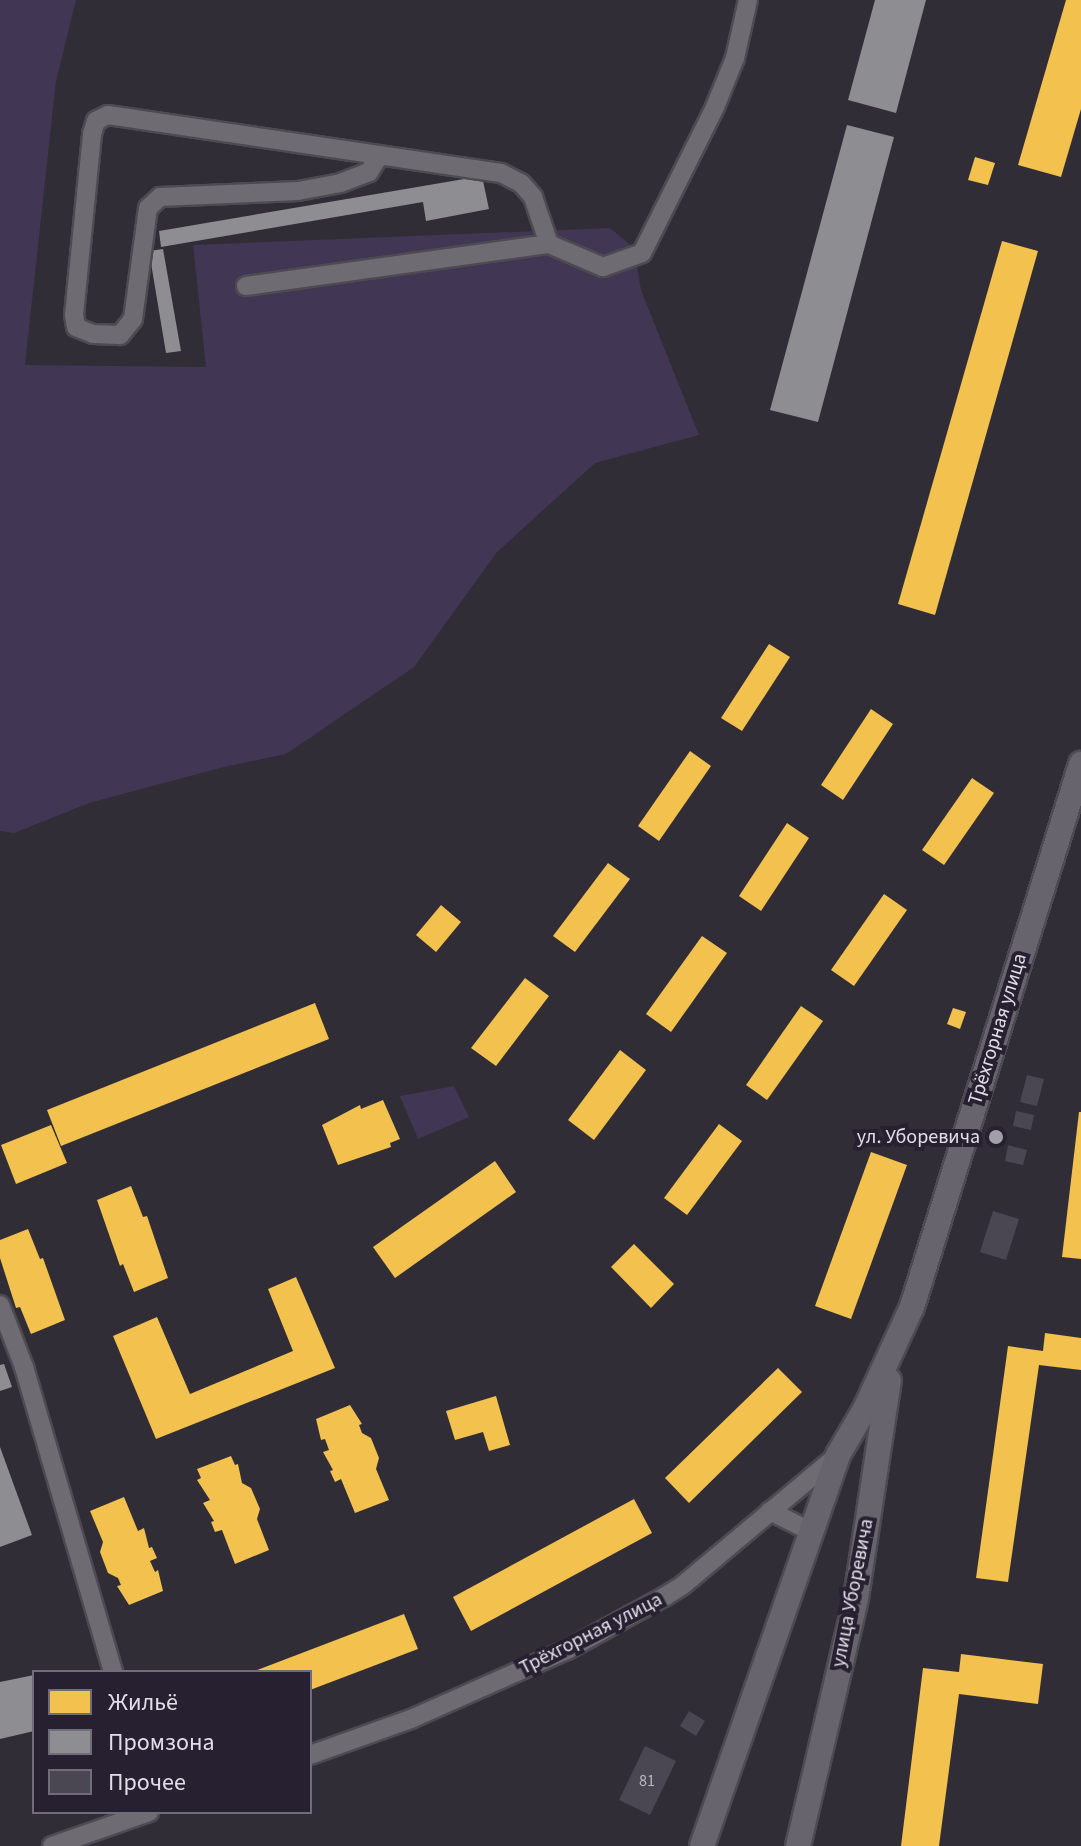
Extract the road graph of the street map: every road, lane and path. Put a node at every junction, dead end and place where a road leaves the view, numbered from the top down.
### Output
1 (748, 0) edge
2 (379, 156) junction
3 (549, 244) junction
4 (246, 286) dead end
5 (1081, 764) edge
6 (0, 1305) edge
7 (899, 1339) junction
8 (838, 1455) junction
9 (770, 1511) junction
10 (810, 1531) junction
11 (112, 1670) edge
12 (312, 1754) edge
13 (143, 1814) edge
14 (52, 1846) edge
15 (702, 1846) edge
16 (798, 1846) edge

1 - 3 street
2 - 2 street
2 - 3 street
3 - 4 street
5 - 7 main road, Трёхгорная улица
6 - 11 street
7 - 8 main road
7 - 16 main road, улица Уборевича
8 - 9 street, Трёхгорная улица
8 - 10 main road
9 - 10 street
9 - 12 street, Трёхгорная улица
10 - 15 main road
13 - 14 street

